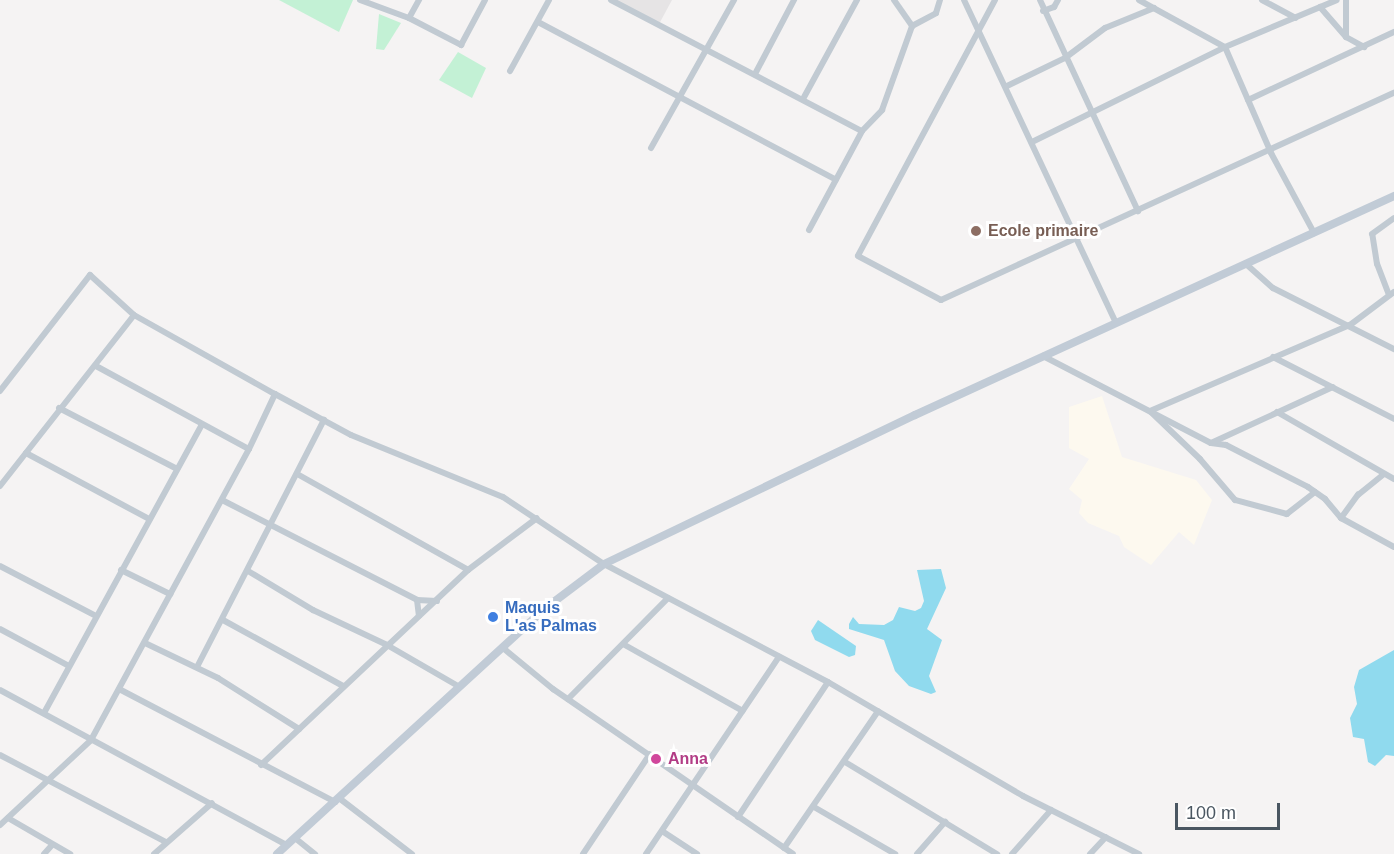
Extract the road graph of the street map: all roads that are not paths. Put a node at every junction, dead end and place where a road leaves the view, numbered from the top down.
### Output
1 (360, 0) edge
2 (419, 0) edge
3 (485, 0) edge
4 (549, 0) edge
5 (611, 0) edge
6 (794, 0) edge
7 (857, 0) edge
8 (894, 0) edge
9 (940, 0) edge
10 (964, 0) edge
11 (995, 0) edge
12 (1040, 0) edge
13 (1058, 0) edge
14 (1139, 0) edge
15 (1262, 0) edge
16 (1337, 0) edge
17 (1346, 0) edge
18 (732, 1) edge
19 (1320, 7) junction
20 (1155, 8) junction
21 (1043, 11) junction
22 (409, 18) junction
23 (1296, 18) junction
24 (538, 22) junction
25 (912, 26) junction
26 (980, 27) junction
27 (1394, 32) edge
28 (1346, 37) junction
29 (1224, 47) junction
30 (1365, 47) junction
31 (708, 50) junction
32 (1065, 58) junction
33 (510, 70) dead end
34 (755, 74) junction
35 (1007, 86) junction
36 (1394, 93) edge
37 (680, 98) junction
38 (803, 99) junction
39 (1248, 100) junction
40 (1091, 113) junction
41 (862, 131) junction
42 (1032, 142) junction
43 (651, 148) dead end
44 (1270, 153) junction
45 (836, 180) junction
46 (1394, 196) edge
47 (1138, 211) junction
48 (1394, 218) edge
49 (809, 230) dead end
50 (1314, 233) junction
51 (1076, 239) junction
52 (1246, 264) junction
53 (1391, 293) edge
54 (134, 315) junction
55 (1116, 323) junction
56 (1350, 325) junction
57 (1394, 349) edge
58 (1043, 356) junction
59 (1273, 357) junction
60 (96, 366) junction
61 (1333, 387) junction
62 (0, 391) edge
63 (275, 394) junction
64 (59, 408) junction
65 (1150, 411) junction
66 (1277, 412) junction
67 (1394, 419) edge
68 (324, 420) junction
69 (202, 425) junction
70 (1211, 443) junction
71 (249, 449) junction
72 (26, 453) junction
73 (177, 469) junction
74 (1384, 474) junction
75 (298, 475) junction
76 (1394, 479) edge
77 (0, 486) edge
78 (1315, 492) junction
79 (222, 500) junction
80 (537, 518) junction
81 (1341, 518) junction
82 (149, 519) junction
83 (272, 525) junction
84 (1394, 547) edge
85 (604, 564) junction
86 (0, 566) edge
87 (121, 570) junction
88 (468, 570) junction
89 (248, 571) junction
90 (170, 594) junction
91 (668, 598) junction
92 (417, 600) junction
93 (437, 601) junction
94 (96, 616) junction
95 (419, 616) junction
96 (223, 620) junction
97 (0, 629) edge
98 (145, 643) junction
99 (622, 644) junction
100 (387, 645) junction
101 (502, 648) junction
102 (779, 657) junction
103 (69, 666) junction
104 (197, 667) junction
105 (828, 682) junction
106 (458, 686) junction
107 (344, 687) junction
108 (0, 690) edge
109 (121, 690) junction
110 (568, 699) junction
111 (743, 711) junction
112 (878, 711) junction
113 (44, 713) junction
114 (299, 729) junction
115 (91, 740) junction
116 (650, 754) junction
117 (0, 756) edge
118 (845, 762) junction
119 (261, 765) junction
120 (47, 781) junction
121 (694, 785) junction
122 (337, 800) junction
123 (212, 803) junction
124 (814, 807) junction
125 (1051, 810) junction
126 (738, 817) junction
127 (8, 818) junction
128 (945, 822) junction
129 (0, 825) edge
130 (662, 831) junction
131 (1106, 837) junction
132 (295, 838) junction
133 (166, 842) junction
134 (52, 845) junction
135 (287, 845) junction
136 (784, 848) junction
137 (44, 854) edge
138 (70, 854) edge
139 (154, 854) edge
140 (278, 854) edge
141 (315, 854) edge
142 (412, 854) edge
143 (583, 854) edge
144 (646, 854) edge
145 (697, 854) edge
146 (793, 854) edge
147 (895, 854) edge
148 (916, 854) edge
149 (997, 854) edge
150 (1012, 854) edge
151 (1090, 854) edge
152 (1139, 854) edge

1 - 22 street
2 - 22 street
3 - 22 street
4 - 24 street
5 - 31 street
6 - 34 street
7 - 38 street
8 - 25 street
9 - 25 street
10 - 26 street
11 - 26 street
12 - 21 street
13 - 21 street
14 - 20 street
15 - 23 street
16 - 19 street
17 - 28 street
18 - 31 street
19 - 23 street
19 - 28 street
20 - 29 street
20 - 32 street
21 - 32 street
23 - 29 street
24 - 33 street
24 - 37 street
25 - 41 street
26 - 35 street
26 - 51 street
27 - 30 street
28 - 30 street
29 - 39 street
29 - 40 street
30 - 39 street
31 - 34 street
31 - 37 street
32 - 35 street
32 - 40 street
34 - 38 street
35 - 42 street
36 - 44 street
37 - 43 street
37 - 45 street
38 - 41 street
39 - 44 street
40 - 42 street
40 - 47 street
41 - 45 street
42 - 51 street
44 - 47 street
44 - 50 street
45 - 49 street
46 - 50 street
47 - 51 street
48 - 53 street
50 - 52 street
51 - 55 street
52 - 55 street
52 - 56 street
53 - 56 street
54 - 60 street
54 - 62 street
54 - 63 street
55 - 58 street
56 - 57 street
56 - 59 street
58 - 65 street
58 - 85 street
59 - 61 street
59 - 65 street
60 - 64 street
60 - 69 street
61 - 66 street
61 - 67 street
63 - 68 street
63 - 71 street
64 - 72 street
64 - 73 street
65 - 70 street
65 - 78 street
66 - 70 street
66 - 74 street
68 - 75 street
68 - 80 street
69 - 71 street
69 - 73 street
70 - 78 street
71 - 79 street
72 - 77 street
72 - 82 street
73 - 82 street
74 - 76 street
74 - 81 street
75 - 83 street
75 - 88 street
78 - 81 street
79 - 83 street
79 - 90 street
80 - 85 street
80 - 88 street
81 - 84 street
82 - 87 street
83 - 89 street
83 - 92 street
85 - 91 street
85 - 101 street
86 - 94 street
87 - 90 street
87 - 94 street
88 - 93 street
89 - 96 street
89 - 100 street
90 - 98 street
91 - 99 street
91 - 102 street
92 - 93 street
92 - 95 street
93 - 95 street
94 - 103 street
95 - 100 street
96 - 104 street
96 - 107 street
97 - 103 street
98 - 104 street
98 - 109 street
99 - 110 street
99 - 111 street
100 - 106 street
100 - 107 street
101 - 106 street
101 - 110 street
102 - 105 street
102 - 111 street
103 - 113 street
104 - 114 street
105 - 112 street
105 - 126 street
106 - 122 street
107 - 114 street
108 - 113 street
109 - 115 street
109 - 119 street
110 - 116 street
111 - 121 street
112 - 118 street
112 - 125 street
113 - 115 street
114 - 119 street
115 - 120 street
115 - 123 street
116 - 121 street
116 - 143 street
117 - 120 street
118 - 124 street
118 - 128 street
119 - 122 street
120 - 127 street
120 - 133 street
121 - 126 street
121 - 130 street
122 - 132 street
122 - 142 street
123 - 133 street
123 - 135 street
124 - 136 street
124 - 147 street
125 - 131 street
125 - 150 street
126 - 136 street
127 - 129 street
127 - 134 street
128 - 148 street
128 - 149 street
130 - 144 street
130 - 145 street
131 - 151 street
131 - 152 street
132 - 135 street
132 - 141 street
133 - 139 street
134 - 137 street
134 - 138 street
135 - 140 street
136 - 146 street

